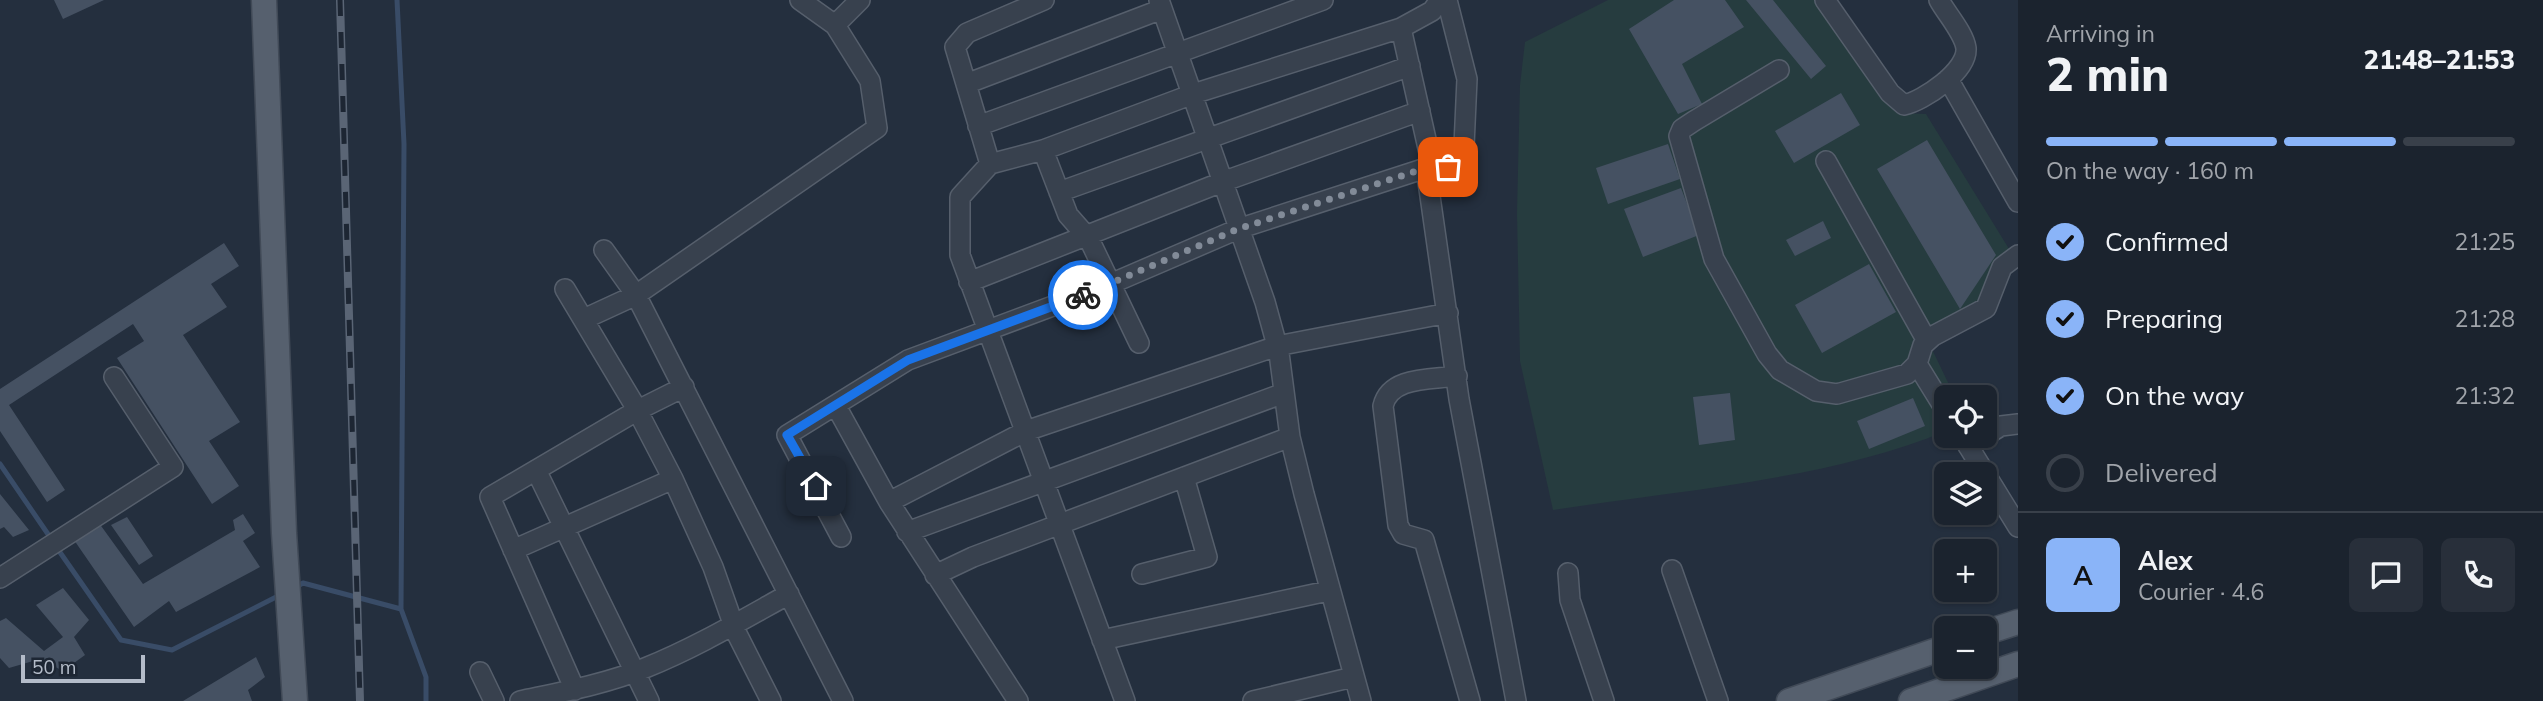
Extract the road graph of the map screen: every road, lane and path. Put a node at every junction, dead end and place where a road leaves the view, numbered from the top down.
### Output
1 (264, 0) edge
2 (800, 0) edge
3 (860, 0) edge
4 (1044, 0) edge
5 (1440, 0) edge
6 (1447, 0) edge
7 (1825, 0) edge
8 (1939, 0) edge
9 (1317, 1) edge
10 (1160, 5) edge
11 (835, 25) junction
12 (1401, 28) junction
13 (1178, 52) junction
14 (1410, 66) junction
15 (1779, 71) dead end
16 (1948, 79) junction
17 (966, 84) junction
18 (1192, 94) junction
19 (1420, 111) junction
20 (978, 126) junction
21 (1207, 137) junction
22 (1043, 150) junction
23 (1826, 160) dead end
24 (990, 164) junction
25 (1432, 166) junction
26 (1222, 182) junction
27 (1059, 192) junction
28 (2018, 202) edge
29 (1238, 229) junction
30 (1085, 234) junction
31 (604, 250) dead end
32 (2018, 255) edge
33 (969, 282) junction
34 (1111, 284) junction
35 (565, 289) dead end
36 (636, 295) junction
37 (1448, 313) junction
38 (584, 319) junction
39 (987, 329) junction
40 (1927, 341) junction
41 (1139, 343) dead end
42 (1277, 346) junction
43 (1917, 364) junction
44 (1457, 376) junction
45 (114, 377) dead end
46 (684, 387) junction
47 (1934, 392) edge
48 (1284, 393) junction
49 (836, 406) junction
50 (638, 410) junction
51 (2018, 424) edge
52 (1997, 428) edge
53 (1026, 431) junction
54 (1290, 437) junction
55 (1969, 448) edge
56 (536, 470) junction
57 (1184, 477) junction
58 (673, 479) junction
59 (1043, 480) junction
60 (889, 502) junction
61 (1060, 524) junction
62 (2018, 527) edge
63 (565, 528) junction
64 (908, 532) junction
65 (841, 537) dead end
66 (513, 550) junction
67 (1672, 570) dead end
68 (1568, 573) dead end
69 (1142, 574) dead end
70 (935, 575) junction
71 (0, 578) edge
72 (1328, 591) junction
73 (789, 594) junction
74 (2018, 622) edge
75 (733, 625) junction
76 (1997, 629) edge
77 (1102, 640) junction
78 (1934, 651) edge
79 (2018, 664) edge
80 (634, 671) junction
81 (480, 672) dead end
82 (1353, 677) junction
83 (575, 690) junction
84 (1948, 695) edge
85 (295, 701) edge
86 (494, 701) edge
87 (520, 701) edge
88 (649, 701) edge
89 (771, 701) edge
90 (842, 701) edge
91 (1018, 701) edge
92 (1125, 701) edge
93 (1253, 701) edge
94 (1361, 701) edge
95 (1470, 701) edge
96 (1516, 701) edge
97 (1604, 701) edge
98 (1718, 701) edge
99 (1789, 701) edge
100 (1911, 701) edge

1 - 85 main road
2 - 11 street
3 - 11 street
4 - 17 street
5 - 12 street
6 - 25 street
7 - 16 street
8 - 16 street
9 - 13 street
10 - 13 street
10 - 17 street
11 - 36 street
12 - 14 street
12 - 18 street
13 - 18 street
13 - 20 street
14 - 19 street
14 - 21 street
15 - 43 street
16 - 28 street
17 - 20 street
18 - 21 street
18 - 22 street
19 - 25 street
19 - 26 street
20 - 24 street
21 - 26 street
21 - 27 street
22 - 24 street
22 - 27 street
23 - 40 street
24 - 33 street
25 - 29 street
25 - 37 street
26 - 29 street
26 - 30 street
27 - 30 street
29 - 34 street
29 - 42 street
30 - 33 street
30 - 34 street
31 - 36 street
32 - 40 street
33 - 39 street
34 - 39 street
34 - 41 street
35 - 38 street
36 - 38 street
36 - 46 street
37 - 42 street
37 - 44 street
38 - 50 street
39 - 49 street
39 - 53 street
40 - 43 street
42 - 48 street
42 - 53 street
43 - 47 street
44 - 95 street
44 - 96 street
45 - 71 street
46 - 50 street
46 - 73 street
48 - 54 street
48 - 59 street
49 - 60 street
49 - 65 street
50 - 56 street
50 - 58 street
51 - 52 street
53 - 59 street
53 - 60 street
54 - 57 street
54 - 72 street
55 - 62 street
56 - 63 street
56 - 66 street
57 - 61 street
57 - 69 street
58 - 63 street
58 - 75 street
59 - 61 street
59 - 64 street
60 - 64 street
61 - 70 street
61 - 77 street
63 - 66 street
63 - 80 street
64 - 70 street
66 - 83 street
67 - 98 street
68 - 97 street
70 - 91 street
72 - 77 street
72 - 82 street
73 - 75 street
73 - 90 street
74 - 76 main road
75 - 80 street
75 - 89 street
77 - 92 street
78 - 99 main road
79 - 84 main road
80 - 83 street
80 - 88 street
81 - 86 street
82 - 93 street
82 - 94 street
83 - 87 street
84 - 100 main road

